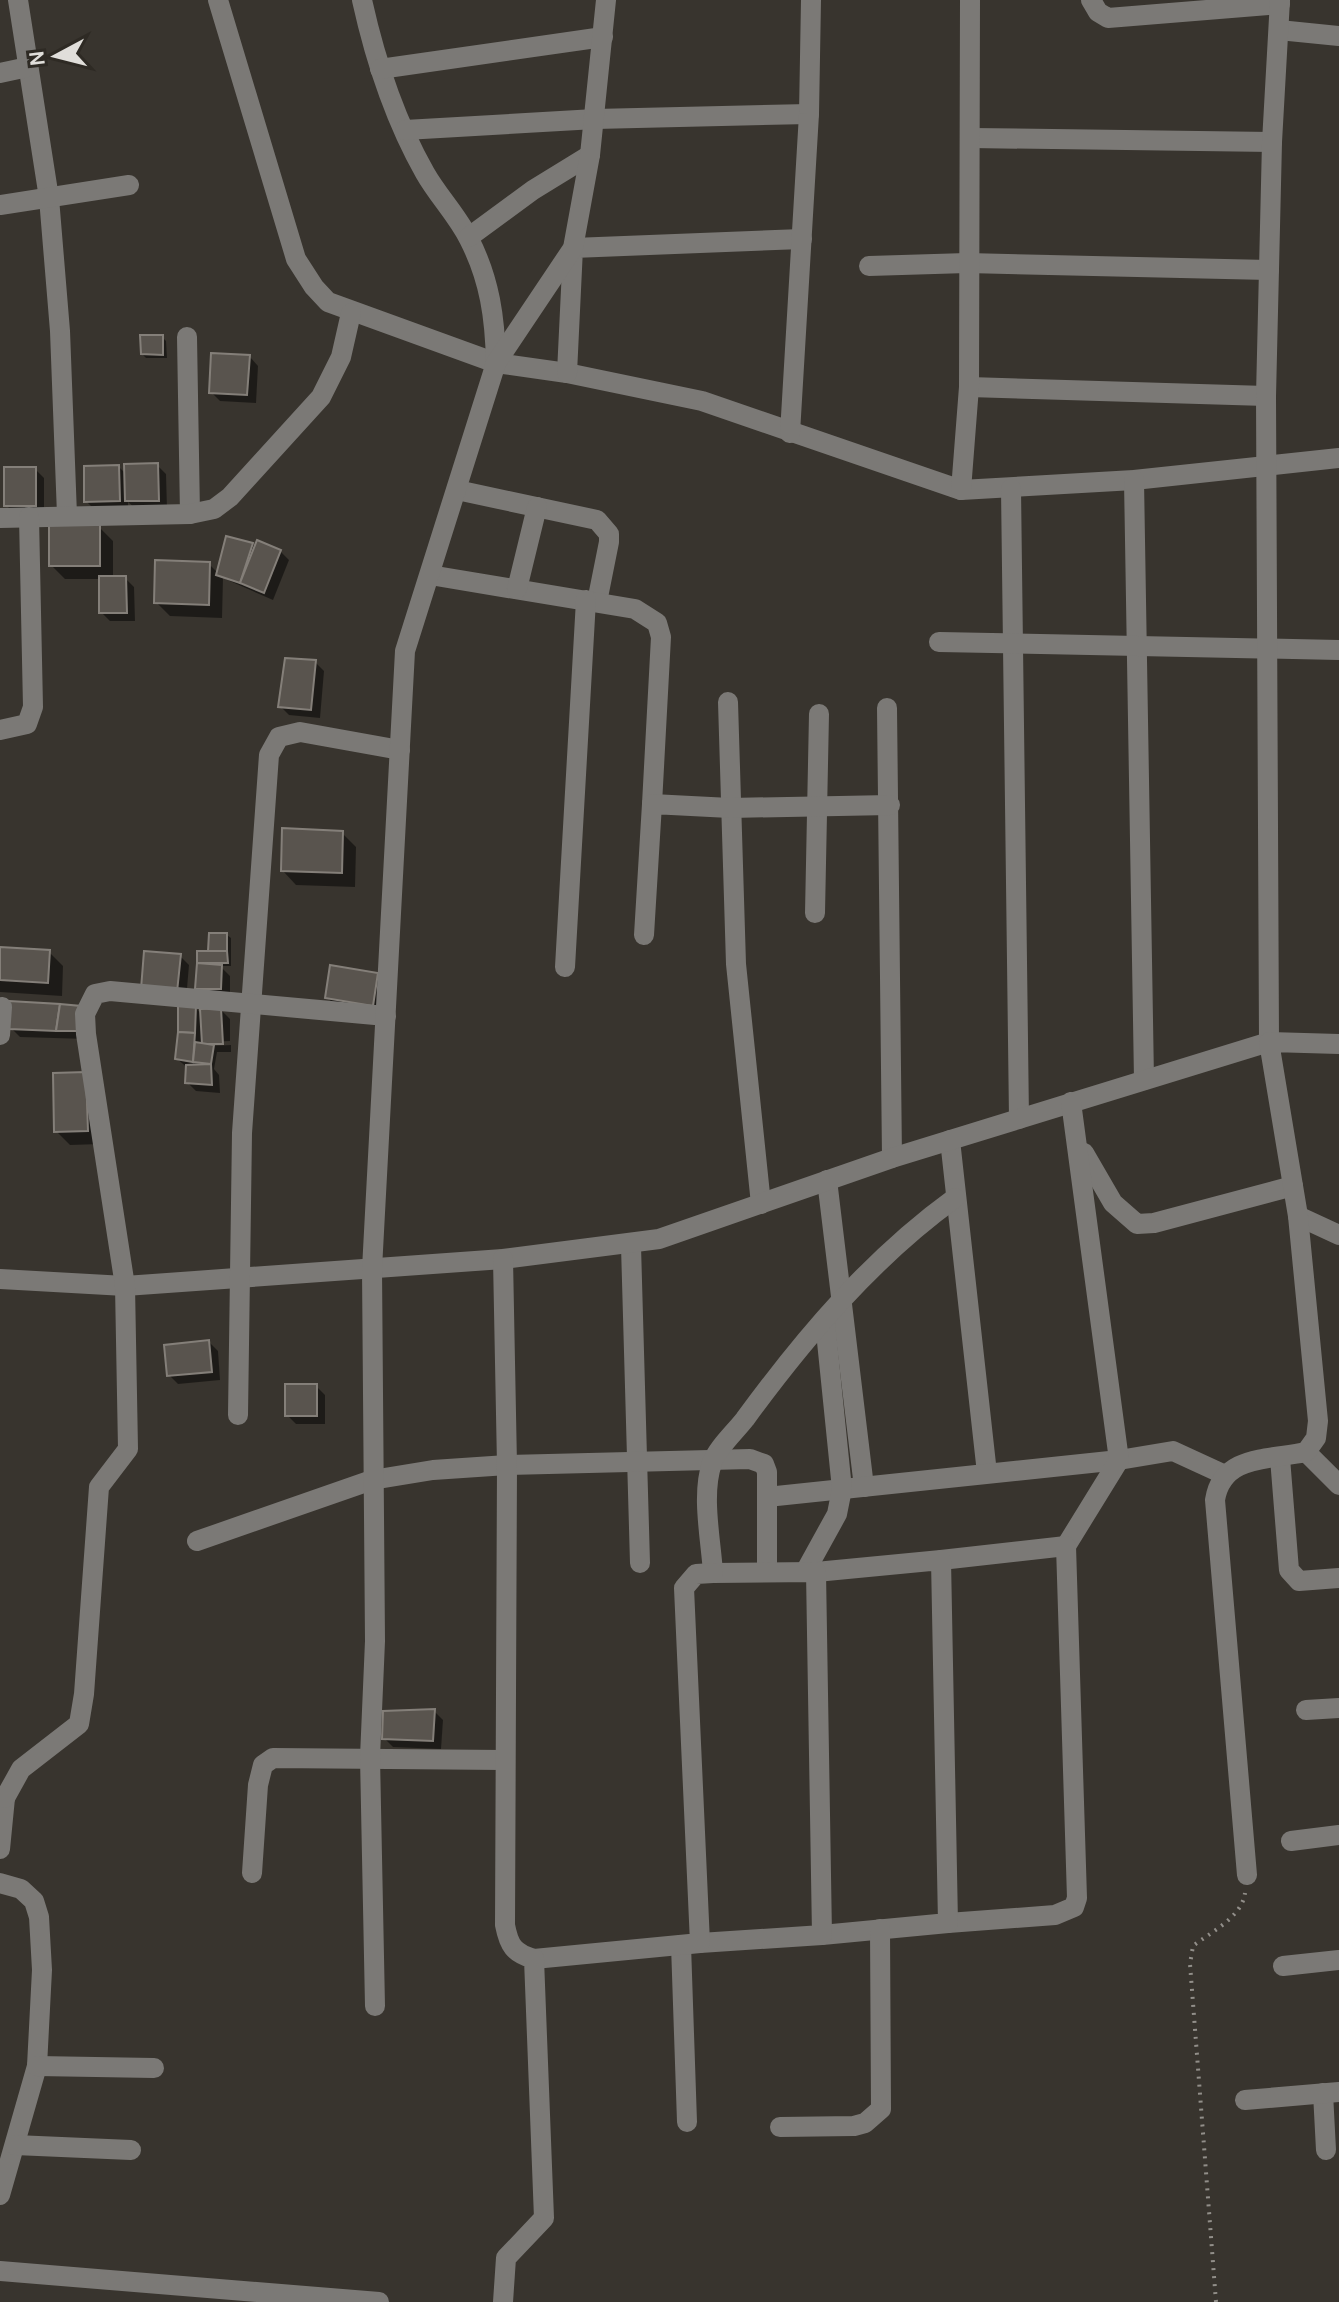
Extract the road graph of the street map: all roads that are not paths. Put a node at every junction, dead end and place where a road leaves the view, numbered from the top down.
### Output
1 (18, 0) edge
2 (218, 0) edge
3 (362, 0) edge
4 (606, 0) edge
5 (811, 0) edge
6 (970, 0) edge
7 (1091, 0) edge
8 (1280, 2) edge
9 (1279, 30) junction
10 (1339, 36) edge
11 (603, 37) junction
12 (28, 67) junction
13 (380, 69) junction
14 (0, 73) edge
15 (809, 114) junction
16 (595, 119) junction
17 (405, 130) junction
18 (971, 138) junction
19 (1272, 142) junction
20 (590, 155) junction
21 (129, 185) dead end
22 (49, 198) junction
23 (0, 205) edge
24 (469, 237) junction
25 (802, 239) junction
26 (573, 248) junction
27 (967, 263) junction
28 (869, 266) dead end
29 (1269, 270) junction
30 (351, 313) junction
31 (187, 337) dead end
32 (496, 363) junction
33 (567, 373) junction
34 (969, 387) junction
35 (1266, 396) junction
36 (790, 433) junction
37 (1339, 458) edge
38 (1266, 467) junction
39 (1134, 480) junction
40 (1011, 489) junction
41 (457, 490) junction
42 (961, 490) junction
43 (537, 507) junction
44 (190, 514) junction
45 (67, 515) junction
46 (29, 517) junction
47 (0, 518) edge
48 (430, 575) junction
49 (517, 589) junction
50 (591, 601) junction
51 (939, 642) dead end
52 (1011, 644) junction
53 (1138, 648) junction
54 (1266, 650) junction
55 (1339, 650) edge
56 (728, 702) dead end
57 (887, 708) dead end
58 (819, 714) dead end
59 (0, 730) edge
60 (400, 750) junction
61 (652, 804) junction
62 (890, 805) junction
63 (816, 807) junction
64 (730, 808) junction
65 (815, 913) dead end
66 (644, 935) dead end
67 (565, 967) dead end
68 (248, 1005) junction
69 (2, 1007) edge
70 (386, 1016) junction
71 (0, 1035) edge
72 (1269, 1042) junction
73 (1339, 1044) edge
74 (1144, 1080) junction
75 (1071, 1102) junction
76 (1019, 1119) junction
77 (950, 1140) junction
78 (1078, 1143) junction
79 (892, 1158) junction
80 (827, 1180) junction
81 (1293, 1186) junction
82 (955, 1198) junction
83 (761, 1204) junction
84 (1298, 1216) junction
85 (1339, 1235) edge
86 (631, 1246) junction
87 (503, 1259) junction
88 (372, 1269) junction
89 (240, 1278) junction
90 (0, 1279) edge
91 (125, 1286) junction
92 (843, 1297) junction
93 (825, 1322) junction
94 (238, 1415) dead end
95 (1306, 1452) junction
96 (1280, 1458) junction
97 (1119, 1460) junction
98 (712, 1461) junction
99 (638, 1462) junction
100 (507, 1465) junction
101 (987, 1473) junction
102 (1223, 1474) junction
103 (372, 1480) junction
104 (1339, 1485) edge
105 (864, 1487) junction
106 (842, 1489) junction
107 (767, 1497) junction
108 (197, 1541) dead end
109 (1066, 1546) junction
110 (941, 1560) junction
111 (640, 1563) dead end
112 (767, 1572) junction
113 (811, 1572) junction
114 (713, 1573) junction
115 (1339, 1578) edge
116 (1339, 1708) edge
117 (1306, 1710) dead end
118 (370, 1757) junction
119 (504, 1760) junction
120 (2, 1798) edge
121 (1339, 1835) edge
122 (1291, 1841) dead end
123 (0, 1849) edge
124 (252, 1873) dead end
125 (1247, 1875) road end
126 (0, 1883) edge
127 (948, 1923) junction
128 (880, 1929) junction
129 (822, 1935) junction
130 (691, 1944) junction
131 (534, 1959) junction
132 (1339, 1960) edge
133 (1283, 1966) dead end
134 (375, 2006) dead end
135 (37, 2066) junction
136 (154, 2068) dead end
137 (1331, 2092) edge
138 (1245, 2100) dead end
139 (687, 2122) dead end
140 (780, 2127) dead end
141 (15, 2145) junction
142 (131, 2150) dead end
143 (1326, 2150) dead end
144 (0, 2195) edge
145 (0, 2271) edge
146 (379, 2302) edge
147 (503, 2302) edge

1 - 12 street
2 - 30 street
3 - 13 street
4 - 11 street
5 - 15 street
6 - 18 street
7 - 8 street
8 - 9 street
9 - 10 street
9 - 19 street
11 - 13 street
11 - 16 street
12 - 14 street
12 - 22 street
13 - 17 street
15 - 16 street
15 - 25 street
16 - 17 street
16 - 20 street
17 - 24 street
18 - 19 street
18 - 27 street
19 - 29 street
20 - 24 street
20 - 26 street
21 - 22 street
22 - 23 street
22 - 45 street
24 - 32 street
25 - 26 street
25 - 36 street
26 - 32 street
26 - 33 street
27 - 28 street
27 - 29 street
27 - 34 street
29 - 35 street
30 - 32 street
30 - 44 street
31 - 44 street
32 - 33 street
32 - 41 street
33 - 36 street
34 - 35 street
34 - 42 street
35 - 38 street
36 - 42 street
37 - 38 street
38 - 39 street
38 - 54 street
39 - 40 street
39 - 53 street
40 - 42 street
40 - 52 street
41 - 43 street
41 - 48 street
43 - 49 street
43 - 50 street
44 - 45 street
45 - 46 street
46 - 47 street
46 - 59 street
48 - 49 street
48 - 60 street
49 - 50 street
50 - 61 street
50 - 67 street
51 - 52 street
52 - 53 street
52 - 76 street
53 - 54 street
53 - 74 street
54 - 55 street
54 - 72 street
56 - 64 street
57 - 62 street
58 - 63 street
60 - 68 street
60 - 70 street
61 - 64 street
61 - 66 street
62 - 63 street
62 - 79 street
63 - 64 street
63 - 65 street
64 - 83 street
68 - 70 street
68 - 89 street
68 - 91 street
69 - 71 street
70 - 88 street
72 - 73 street
72 - 74 street
72 - 81 street
74 - 75 street
75 - 76 street
75 - 78 street
76 - 77 street
77 - 79 street
77 - 82 street
78 - 81 street
78 - 97 street
79 - 80 street
80 - 83 street
80 - 92 street
81 - 84 street
82 - 92 street
82 - 101 street
83 - 86 street
84 - 85 street
84 - 95 street
86 - 87 street
86 - 99 street
87 - 88 street
87 - 100 street
88 - 89 street
88 - 103 street
89 - 91 street
89 - 94 street
90 - 91 street
91 - 120 street
92 - 93 street
92 - 105 street
93 - 98 street
93 - 106 street
95 - 96 street
95 - 104 street
96 - 102 street
96 - 115 street
97 - 101 street
97 - 102 street
97 - 109 street
98 - 99 street
98 - 107 street
98 - 114 street
99 - 100 street
99 - 111 street
100 - 103 street
100 - 119 street
101 - 105 street
102 - 125 street
103 - 108 street
103 - 118 street
105 - 106 street
106 - 107 street
106 - 113 street
107 - 112 street
109 - 110 street
109 - 127 street
110 - 113 street
110 - 127 street
112 - 113 street
112 - 114 street
113 - 129 street
114 - 130 street
116 - 117 street
118 - 119 street
118 - 124 street
118 - 134 street
119 - 131 street
120 - 123 street
121 - 122 street
126 - 135 street
127 - 128 street
128 - 129 street
128 - 140 street
129 - 130 street
130 - 131 street
130 - 139 street
131 - 147 street
132 - 133 street
135 - 136 street
135 - 141 street
137 - 138 street
137 - 143 street
141 - 142 street
141 - 144 street
145 - 146 street

